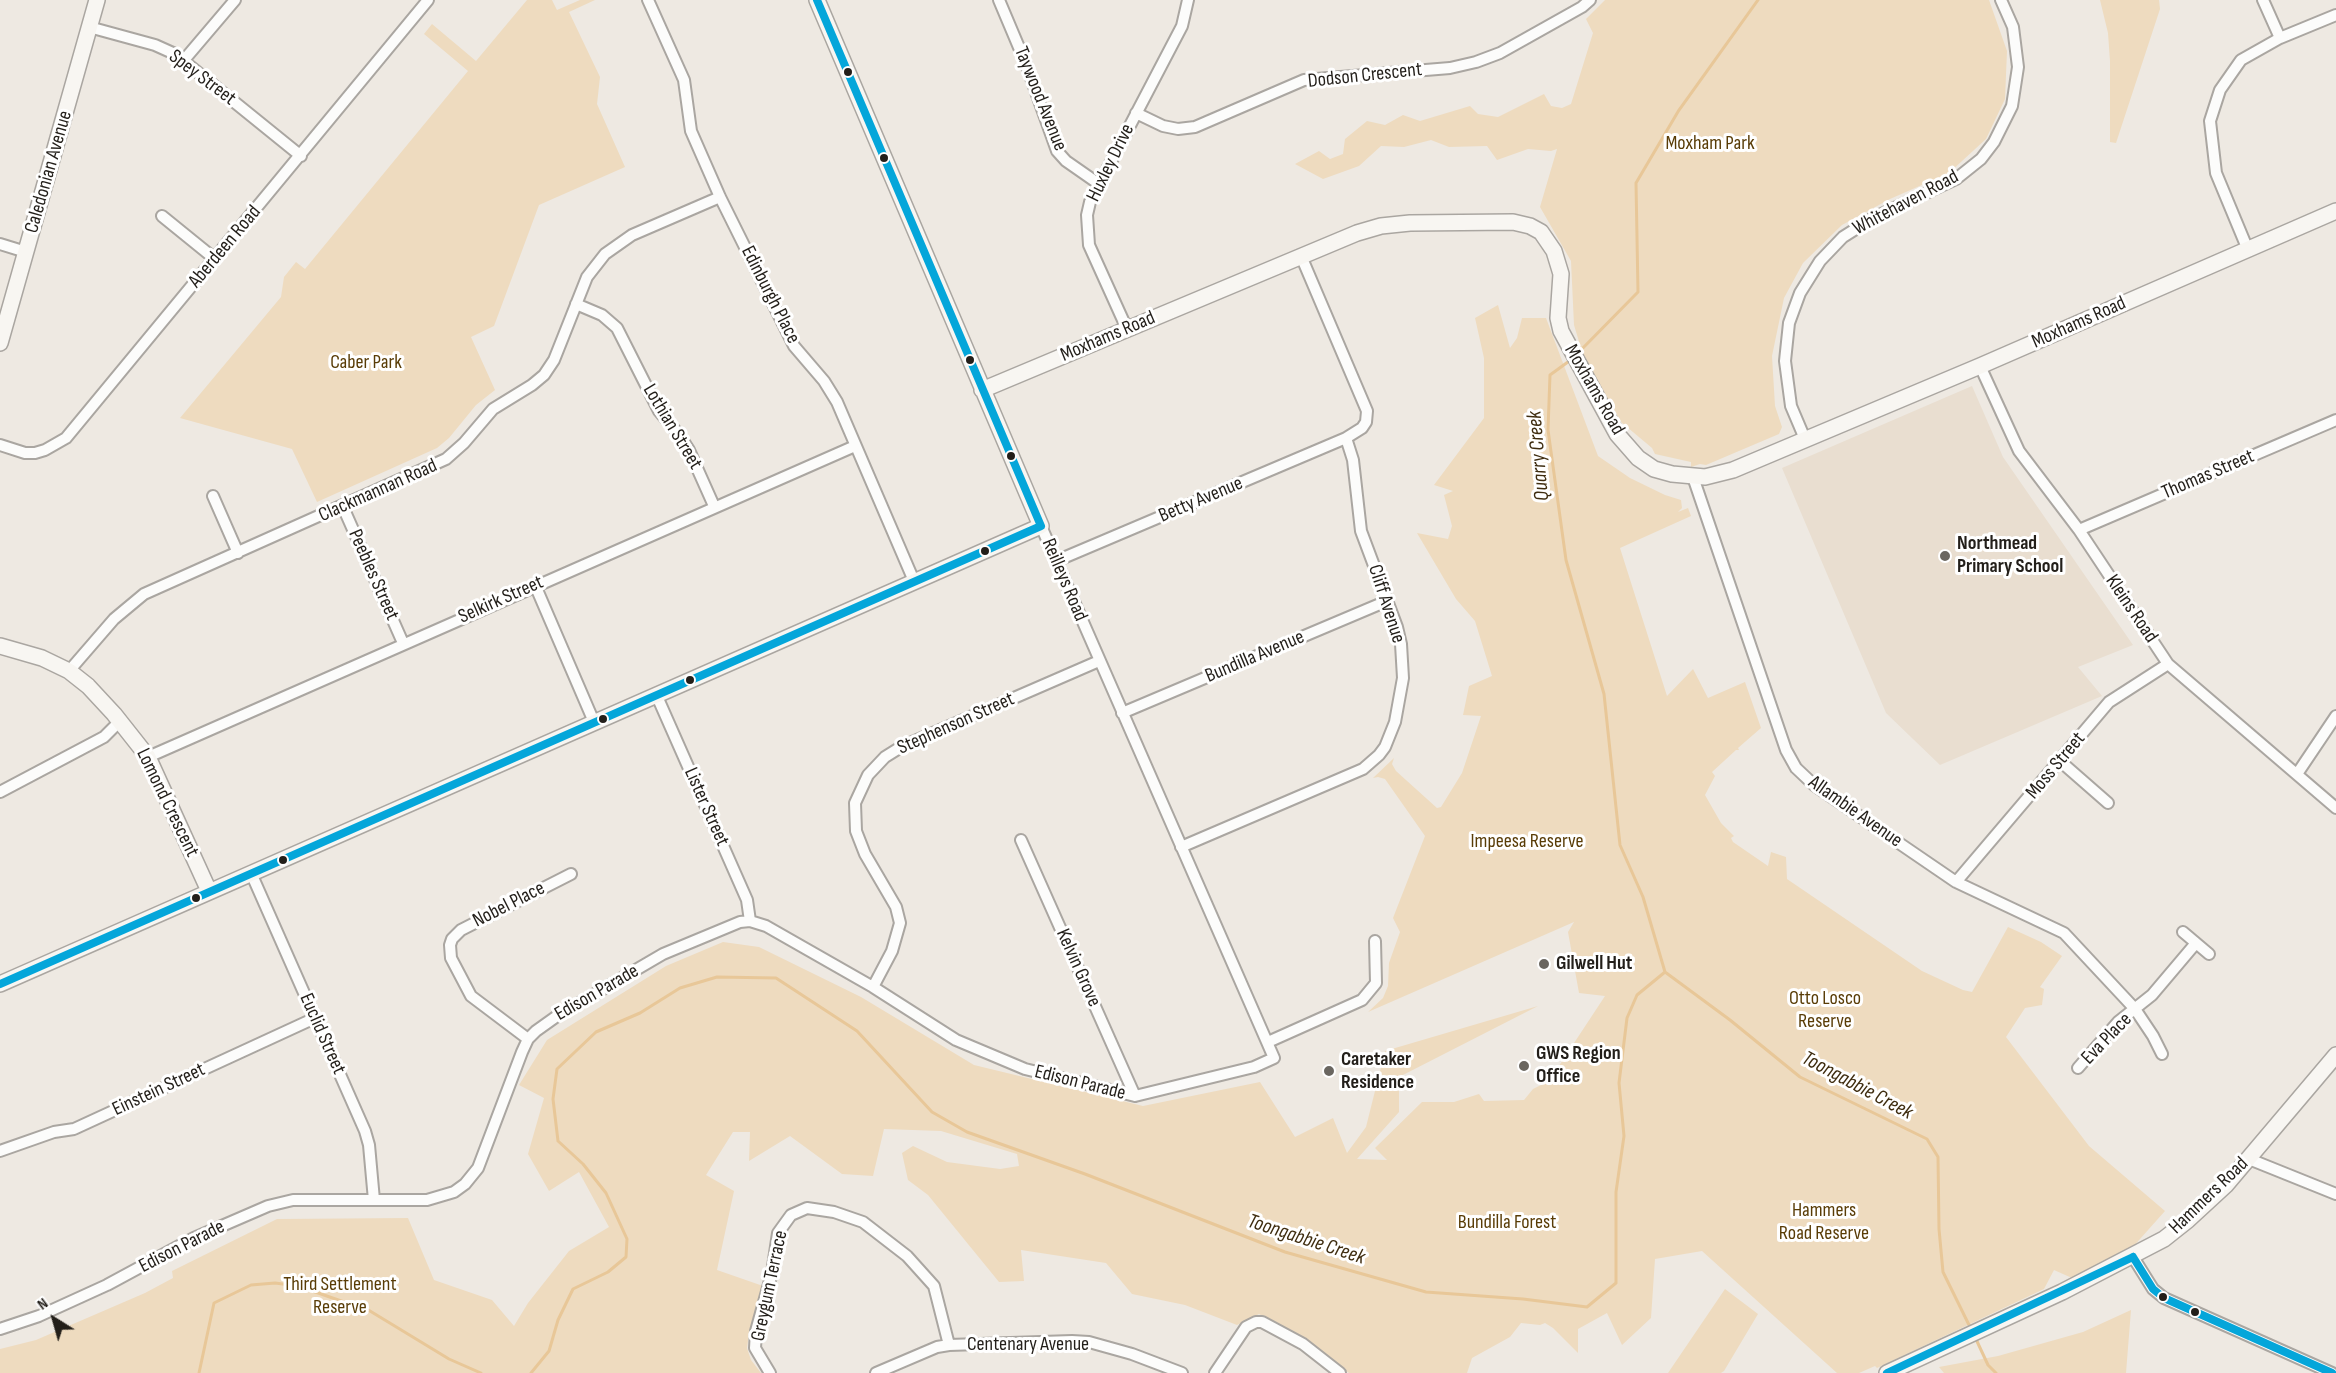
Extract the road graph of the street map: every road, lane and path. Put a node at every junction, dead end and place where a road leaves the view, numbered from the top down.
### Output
1 (97, 0) edge
2 (235, 0) edge
3 (428, 0) edge
4 (648, 0) edge
5 (817, 0) edge
6 (999, 0) edge
7 (1188, 0) edge
8 (1590, 0) edge
9 (2001, 0) edge
10 (2263, 0) edge
11 (2336, 15) edge
12 (89, 27) junction
13 (2280, 38) junction
14 (184, 60) junction
15 (1136, 113) junction
16 (301, 156) junction
17 (1099, 184) junction
18 (720, 197) junction
19 (2336, 211) edge
20 (162, 216) dead end
21 (0, 244) edge
22 (2248, 250) junction
23 (26, 252) junction
24 (1301, 256) junction
25 (215, 259) junction
26 (576, 304) junction
27 (1127, 329) junction
28 (0, 344) edge
29 (1980, 366) junction
30 (982, 390) junction
31 (2336, 420) edge
32 (1346, 438) junction
33 (1804, 439) junction
34 (0, 445) edge
35 (855, 446) junction
36 (1693, 477) junction
37 (213, 496) dead end
38 (714, 506) junction
39 (343, 507) junction
40 (1041, 526) junction
41 (2079, 530) junction
42 (238, 553) junction
43 (1056, 561) junction
44 (914, 581) junction
45 (536, 585) junction
46 (1387, 601) junction
47 (404, 643) junction
48 (0, 646) edge
49 (1099, 661) junction
50 (2168, 663) junction
51 (69, 671) junction
52 (656, 694) junction
53 (1122, 713) junction
54 (2336, 716) edge
55 (120, 721) junction
56 (594, 722) junction
57 (148, 757) junction
58 (2060, 761) junction
59 (2297, 774) junction
60 (0, 792) edge
61 (2108, 803) dead end
62 (2336, 808) edge
63 (1022, 840) dead end
64 (1181, 847) junction
65 (251, 873) junction
66 (571, 874) dead end
67 (1956, 882) junction
68 (208, 891) junction
69 (750, 921) junction
70 (2183, 932) dead end
71 (1375, 940) dead end
72 (2196, 943) junction
73 (2209, 954) dead end
74 (0, 984) edge
75 (873, 987) junction
76 (2135, 1009) junction
77 (315, 1017) junction
78 (528, 1039) junction
79 (1268, 1042) junction
80 (2162, 1054) dead end
81 (2336, 1055) edge
82 (1274, 1058) joint
83 (2078, 1068) dead end
84 (1135, 1096) junction
85 (0, 1151) edge
86 (2249, 1158) junction
87 (2336, 1194) edge
88 (374, 1200) junction
89 (2133, 1257) junction
90 (0, 1329) edge
91 (949, 1345) junction
92 (770, 1373) edge
93 (876, 1373) edge
94 (1182, 1373) edge
95 (1215, 1373) edge
96 (1340, 1373) edge
97 (1887, 1373) edge
98 (2332, 1373) edge

1 - 12 street, Caledonian Avenue
2 - 14 street
3 - 16 street, Aberdeen Road
4 - 18 street, Edinburgh Place
5 - 30 street, Reilleys Road
6 - 17 street, Taywood Avenue
7 - 15 street, Huxley Drive
8 - 15 street, Dodson Crescent
9 - 33 street, Whitehaven Road
10 - 13 street
11 - 13 street
12 - 14 street, Spey Street
12 - 23 street, Caledonian Avenue
13 - 22 street
14 - 16 street, Spey Street
15 - 17 street, Huxley Drive
16 - 25 street, Aberdeen Road
17 - 27 street, Huxley Drive
18 - 26 street, Clackmannan Road
18 - 35 street, Edinburgh Place
19 - 22 street, Moxhams Road
20 - 25 street
21 - 23 street
22 - 29 street, Moxhams Road
23 - 28 street, Caledonian Avenue
24 - 27 street, Moxhams Road
24 - 32 street
24 - 36 street, Moxhams Road
25 - 34 street, Aberdeen Road
26 - 38 street, Lothian Street
26 - 39 street, Clackmannan Road
27 - 30 street, Moxhams Road
29 - 33 street, Moxhams Road
29 - 41 street, Kleins Road
30 - 40 street, Reilleys Road
31 - 41 street, Thomas Street
32 - 43 street, Betty Avenue
32 - 46 street, Cliff Avenue
33 - 36 street, Moxhams Road
35 - 38 street, Selkirk Street
35 - 44 street, Edinburgh Place
36 - 67 street, Allambie Avenue
37 - 42 street
38 - 45 street, Selkirk Street
39 - 42 street, Clackmannan Road
39 - 47 street, Peebles Street
40 - 43 street, Reilleys Road
40 - 44 street
41 - 50 street, Kleins Road
42 - 51 street, Clackmannan Road
43 - 49 street, Reilleys Road
44 - 52 street
45 - 47 street, Selkirk Street
45 - 56 street
46 - 53 street, Bundilla Avenue
46 - 64 street, Cliff Avenue
47 - 57 street, Selkirk Street
48 - 51 street, Lomond Crescent
49 - 53 street, Reilleys Road
49 - 75 street, Stephenson Street
50 - 58 street, Moss Street
50 - 59 street, Kleins Road
51 - 55 street, Lomond Crescent
52 - 56 street
52 - 69 street, Lister Street
53 - 64 street, Reilleys Road
54 - 59 street
55 - 57 street, Lomond Crescent
55 - 60 street
56 - 65 street
57 - 68 street, Lomond Crescent
58 - 61 street
58 - 67 street, Moss Street
59 - 62 street, Kleins Road
63 - 84 street, Kelvin Grove
64 - 79 street, Reilleys Road
65 - 68 street
65 - 77 street, Euclid Street
66 - 78 street, Nobel Place
67 - 76 street, Allambie Avenue
68 - 74 street
69 - 75 street, Edison Parade
69 - 78 street, Edison Parade
70 - 72 street
71 - 79 street
72 - 73 street
72 - 76 street, Eva Place
75 - 84 street, Edison Parade
76 - 80 street, Allambie Avenue
76 - 83 street, Eva Place
77 - 85 street, Einstein Street
77 - 88 street, Euclid Street
78 - 88 street, Edison Parade
79 - 82 street, Reilleys Road
81 - 86 street, Hammers Road
82 - 84 street, Edison Parade
86 - 87 street
86 - 89 street, Hammers Road
88 - 90 street, Edison Parade
89 - 97 street, Hammers Road
89 - 98 street
91 - 92 street, Greygum Terrace
91 - 93 street, Centenary Avenue
91 - 94 street, Centenary Avenue
95 - 96 street

